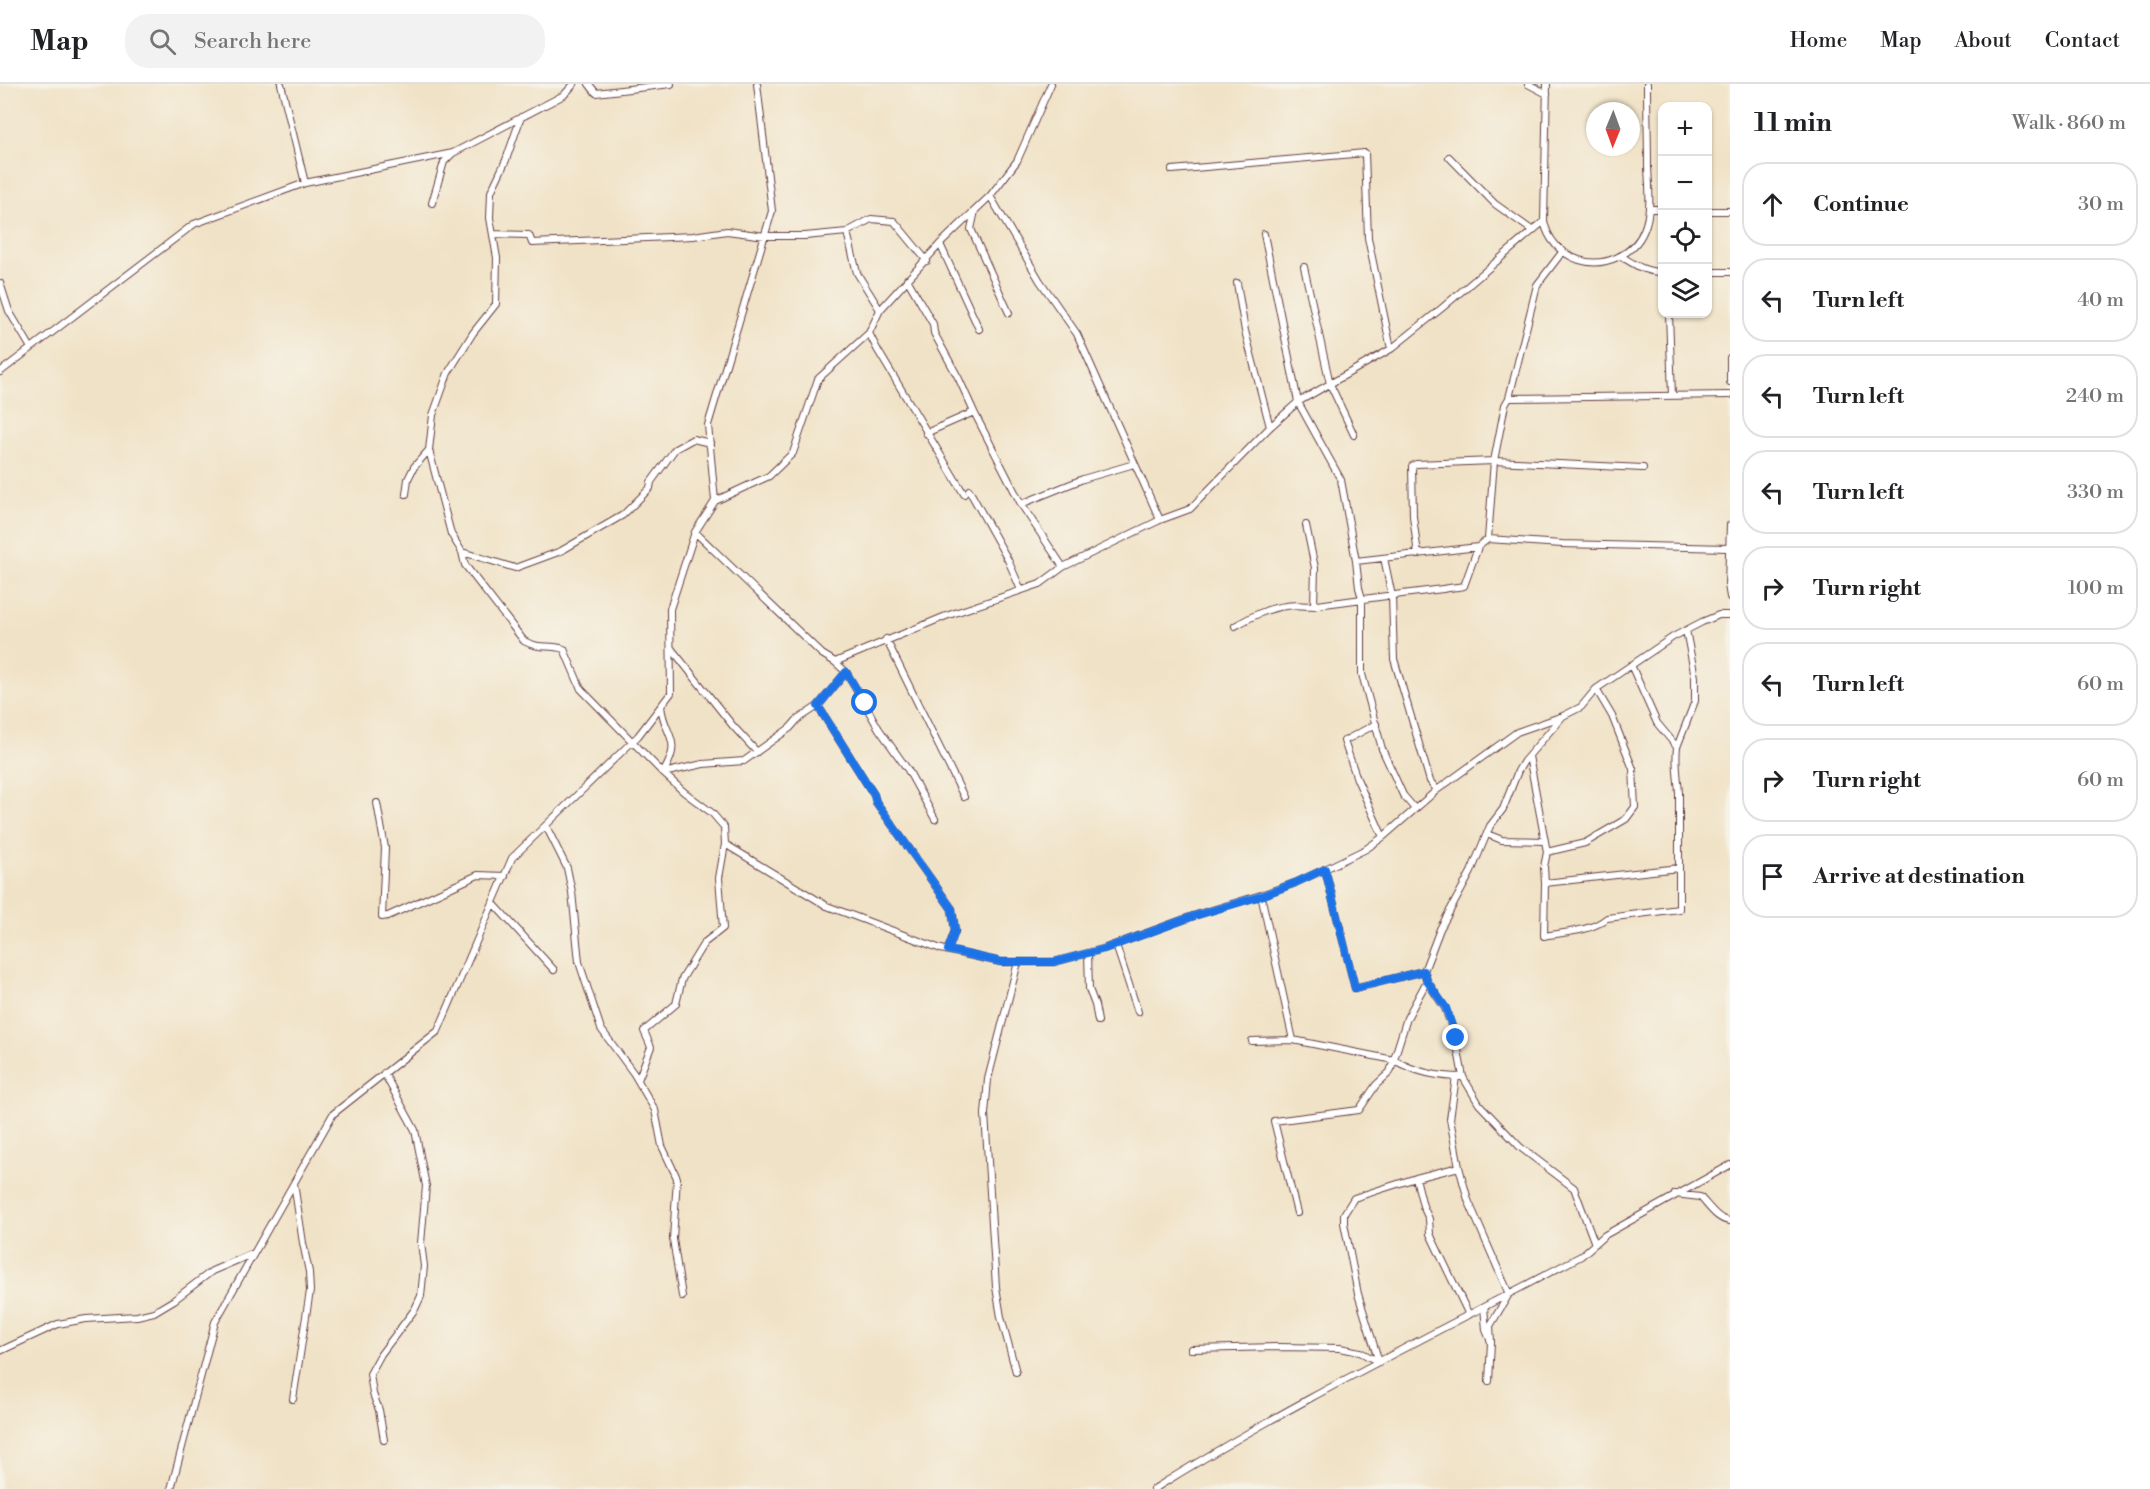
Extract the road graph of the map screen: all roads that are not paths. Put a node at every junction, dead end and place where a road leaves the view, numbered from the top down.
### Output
1 (281, 84) edge
2 (574, 84) edge
3 (589, 84) edge
4 (671, 84) edge
5 (757, 84) edge
6 (1052, 84) edge
7 (1528, 84) edge
8 (1547, 84) edge
9 (1647, 84) edge
10 (1547, 93) junction
11 (521, 117) junction
12 (453, 153) junction
13 (1449, 157) dead end
14 (1172, 170) dead end
15 (305, 183) junction
16 (990, 196) junction
17 (432, 203) dead end
18 (1649, 209) junction
19 (975, 210) junction
20 (1658, 210) edge
21 (1712, 211) edge
22 (1730, 211) edge
23 (1544, 221) junction
24 (1533, 231) junction
25 (847, 232) junction
26 (493, 234) junction
27 (1264, 234) dead end
28 (765, 236) junction
29 (940, 244) junction
30 (1563, 251) junction
31 (1621, 256) junction
32 (927, 261) junction
33 (1304, 267) dead end
34 (1658, 272) edge
35 (1712, 272) edge
36 (1730, 272) edge
37 (907, 279) junction
38 (0, 283) edge
39 (1237, 284) dead end
40 (880, 310) junction
41 (1009, 313) dead end
42 (1669, 318) edge
43 (980, 329) dead end
44 (870, 333) junction
45 (31, 348) junction
46 (1391, 349) junction
47 (1730, 358) edge
48 (0, 372) edge
49 (1730, 382) edge
50 (1330, 384) junction
51 (1730, 395) edge
52 (1672, 396) junction
53 (1509, 398) junction
54 (1298, 402) junction
55 (974, 412) junction
56 (1270, 428) junction
57 (926, 433) junction
58 (1354, 435) dead end
59 (710, 443) junction
60 (429, 450) junction
61 (1494, 461) junction
62 (1134, 464) junction
63 (1642, 468) dead end
64 (406, 494) dead end
65 (715, 501) junction
66 (1021, 504) junction
67 (1160, 520) junction
68 (1306, 525) dead end
69 (1730, 525) edge
70 (695, 532) junction
71 (1488, 539) junction
72 (1478, 546) junction
73 (1728, 548) junction
74 (462, 552) junction
75 (1418, 555) junction
76 (1384, 558) junction
77 (1356, 561) junction
78 (1063, 567) junction
79 (1021, 590) junction
80 (1392, 596) junction
81 (1730, 597) edge
82 (1362, 598) junction
83 (1314, 606) junction
84 (1730, 615) edge
85 (1235, 626) dead end
86 (1686, 630) junction
87 (886, 639) junction
88 (670, 647) junction
89 (835, 662) junction
90 (1631, 665) junction
91 (846, 672) junction
92 (1596, 689) junction
93 (661, 706) junction
94 (818, 706) junction
95 (1563, 716) junction
96 (1376, 724) junction
97 (632, 742) junction
98 (1677, 747) junction
99 (757, 752) junction
100 (1529, 756) junction
101 (663, 773) junction
102 (1437, 790) junction
103 (964, 797) dead end
104 (377, 803) dead end
105 (1415, 809) junction
106 (935, 819) dead end
107 (546, 826) junction
108 (1487, 834) junction
109 (1383, 837) junction
110 (1545, 841) junction
111 (725, 844) junction
112 (1547, 852) junction
113 (1679, 868) junction
114 (1325, 869) junction
115 (505, 876) junction
116 (1545, 883) junction
117 (1261, 896) junction
118 (493, 903) junction
119 (1116, 945) junction
120 (948, 950) junction
121 (1088, 953) junction
122 (1018, 962) junction
123 (554, 970) dead end
124 (1424, 971) junction
125 (1427, 981) junction
126 (1138, 1011) dead end
127 (1098, 1021) dead end
128 (1293, 1040) junction
129 (1252, 1041) dead end
130 (1394, 1060) junction
131 (384, 1073) junction
132 (1460, 1077) junction
133 (638, 1080) junction
134 (1730, 1165) edge
135 (1459, 1167) junction
136 (1416, 1178) junction
137 (294, 1182) junction
138 (1675, 1194) junction
139 (1297, 1213) dead end
140 (1730, 1221) edge
141 (1595, 1244) junction
142 (254, 1253) junction
143 (1509, 1294) junction
144 (682, 1296) dead end
145 (1484, 1307) junction
146 (1469, 1315) junction
147 (1491, 1342) junction
148 (1191, 1349) dead end
149 (0, 1351) edge
150 (1379, 1362) junction
151 (1016, 1372) dead end
152 (1489, 1381) dead end
153 (293, 1399) dead end
154 (384, 1440) dead end
155 (171, 1489) edge
156 (1154, 1489) edge

1 - 15 street
2 - 11 street
3 - 4 street
5 - 28 street
6 - 16 street
7 - 10 street
8 - 10 street
9 - 18 street
10 - 23 street
11 - 12 street
11 - 26 street
12 - 15 street
12 - 17 street
13 - 24 street
14 - 46 street
15 - 45 street
16 - 19 street
16 - 62 street
18 - 20 street
18 - 31 street
19 - 29 street
19 - 41 street
21 - 22 street
23 - 24 street
23 - 30 street
24 - 46 street
25 - 28 street
25 - 32 street
25 - 40 street
26 - 28 street
26 - 60 street
27 - 54 street
28 - 59 street
29 - 32 street
29 - 43 street
30 - 31 street
30 - 53 street
31 - 34 street
32 - 37 street
33 - 50 street
35 - 36 street
37 - 40 street
37 - 55 street
38 - 45 street
39 - 56 street
40 - 44 street
42 - 52 street
44 - 57 street
44 - 65 street
45 - 48 street
46 - 50 street
47 - 49 street
50 - 54 street
50 - 58 street
51 - 52 street
52 - 53 street
53 - 61 street
54 - 56 street
54 - 77 street
55 - 57 street
55 - 66 street
56 - 67 street
57 - 79 street
59 - 65 street
59 - 74 street
60 - 64 street
60 - 74 street
61 - 63 street
61 - 71 street
61 - 75 street
62 - 66 street
62 - 67 street
65 - 70 street
66 - 78 street
67 - 78 street
68 - 83 street
69 - 73 street
70 - 88 street
70 - 89 street
71 - 72 street
71 - 73 street
72 - 75 street
72 - 80 street
73 - 81 street
74 - 97 street
75 - 76 street
76 - 77 street
76 - 80 street
77 - 82 street
78 - 79 street
79 - 87 street
80 - 82 street
80 - 102 street
82 - 83 street
82 - 96 street
83 - 85 street
84 - 86 street
86 - 90 street
86 - 98 street
87 - 89 street
87 - 103 street
88 - 93 street
88 - 99 street
89 - 91 street
90 - 92 street
90 - 98 street
91 - 94 street
91 - 106 street
92 - 95 street
92 - 112 street
93 - 97 street
93 - 101 street
94 - 99 street
94 - 120 street
95 - 100 street
95 - 102 street
96 - 105 street
96 - 109 street
97 - 101 street
97 - 107 street
98 - 113 street
99 - 101 street
100 - 108 street
100 - 110 street
101 - 111 street
102 - 105 street
104 - 115 street
105 - 109 street
107 - 115 street
107 - 133 street
108 - 110 street
108 - 124 street
109 - 114 street
110 - 112 street
111 - 120 street
111 - 133 street
112 - 116 street
113 - 116 street
113 - 116 street
114 - 117 street
114 - 124 street
115 - 118 street
117 - 119 street
117 - 128 street
118 - 123 street
118 - 131 street
119 - 121 street
119 - 126 street
120 - 122 street
121 - 122 street
121 - 127 street
122 - 151 street
124 - 125 street
125 - 130 street
125 - 132 street
128 - 129 street
128 - 130 street
130 - 132 street
130 - 139 street
131 - 137 street
131 - 154 street
132 - 135 street
132 - 141 street
133 - 144 street
134 - 138 street
135 - 136 street
135 - 143 street
136 - 146 street
136 - 150 street
137 - 142 street
137 - 153 street
138 - 140 street
138 - 141 street
141 - 143 street
142 - 149 street
142 - 155 street
143 - 145 street
143 - 147 street
145 - 146 street
145 - 147 street
146 - 150 street
147 - 152 street
148 - 150 street
150 - 156 street

